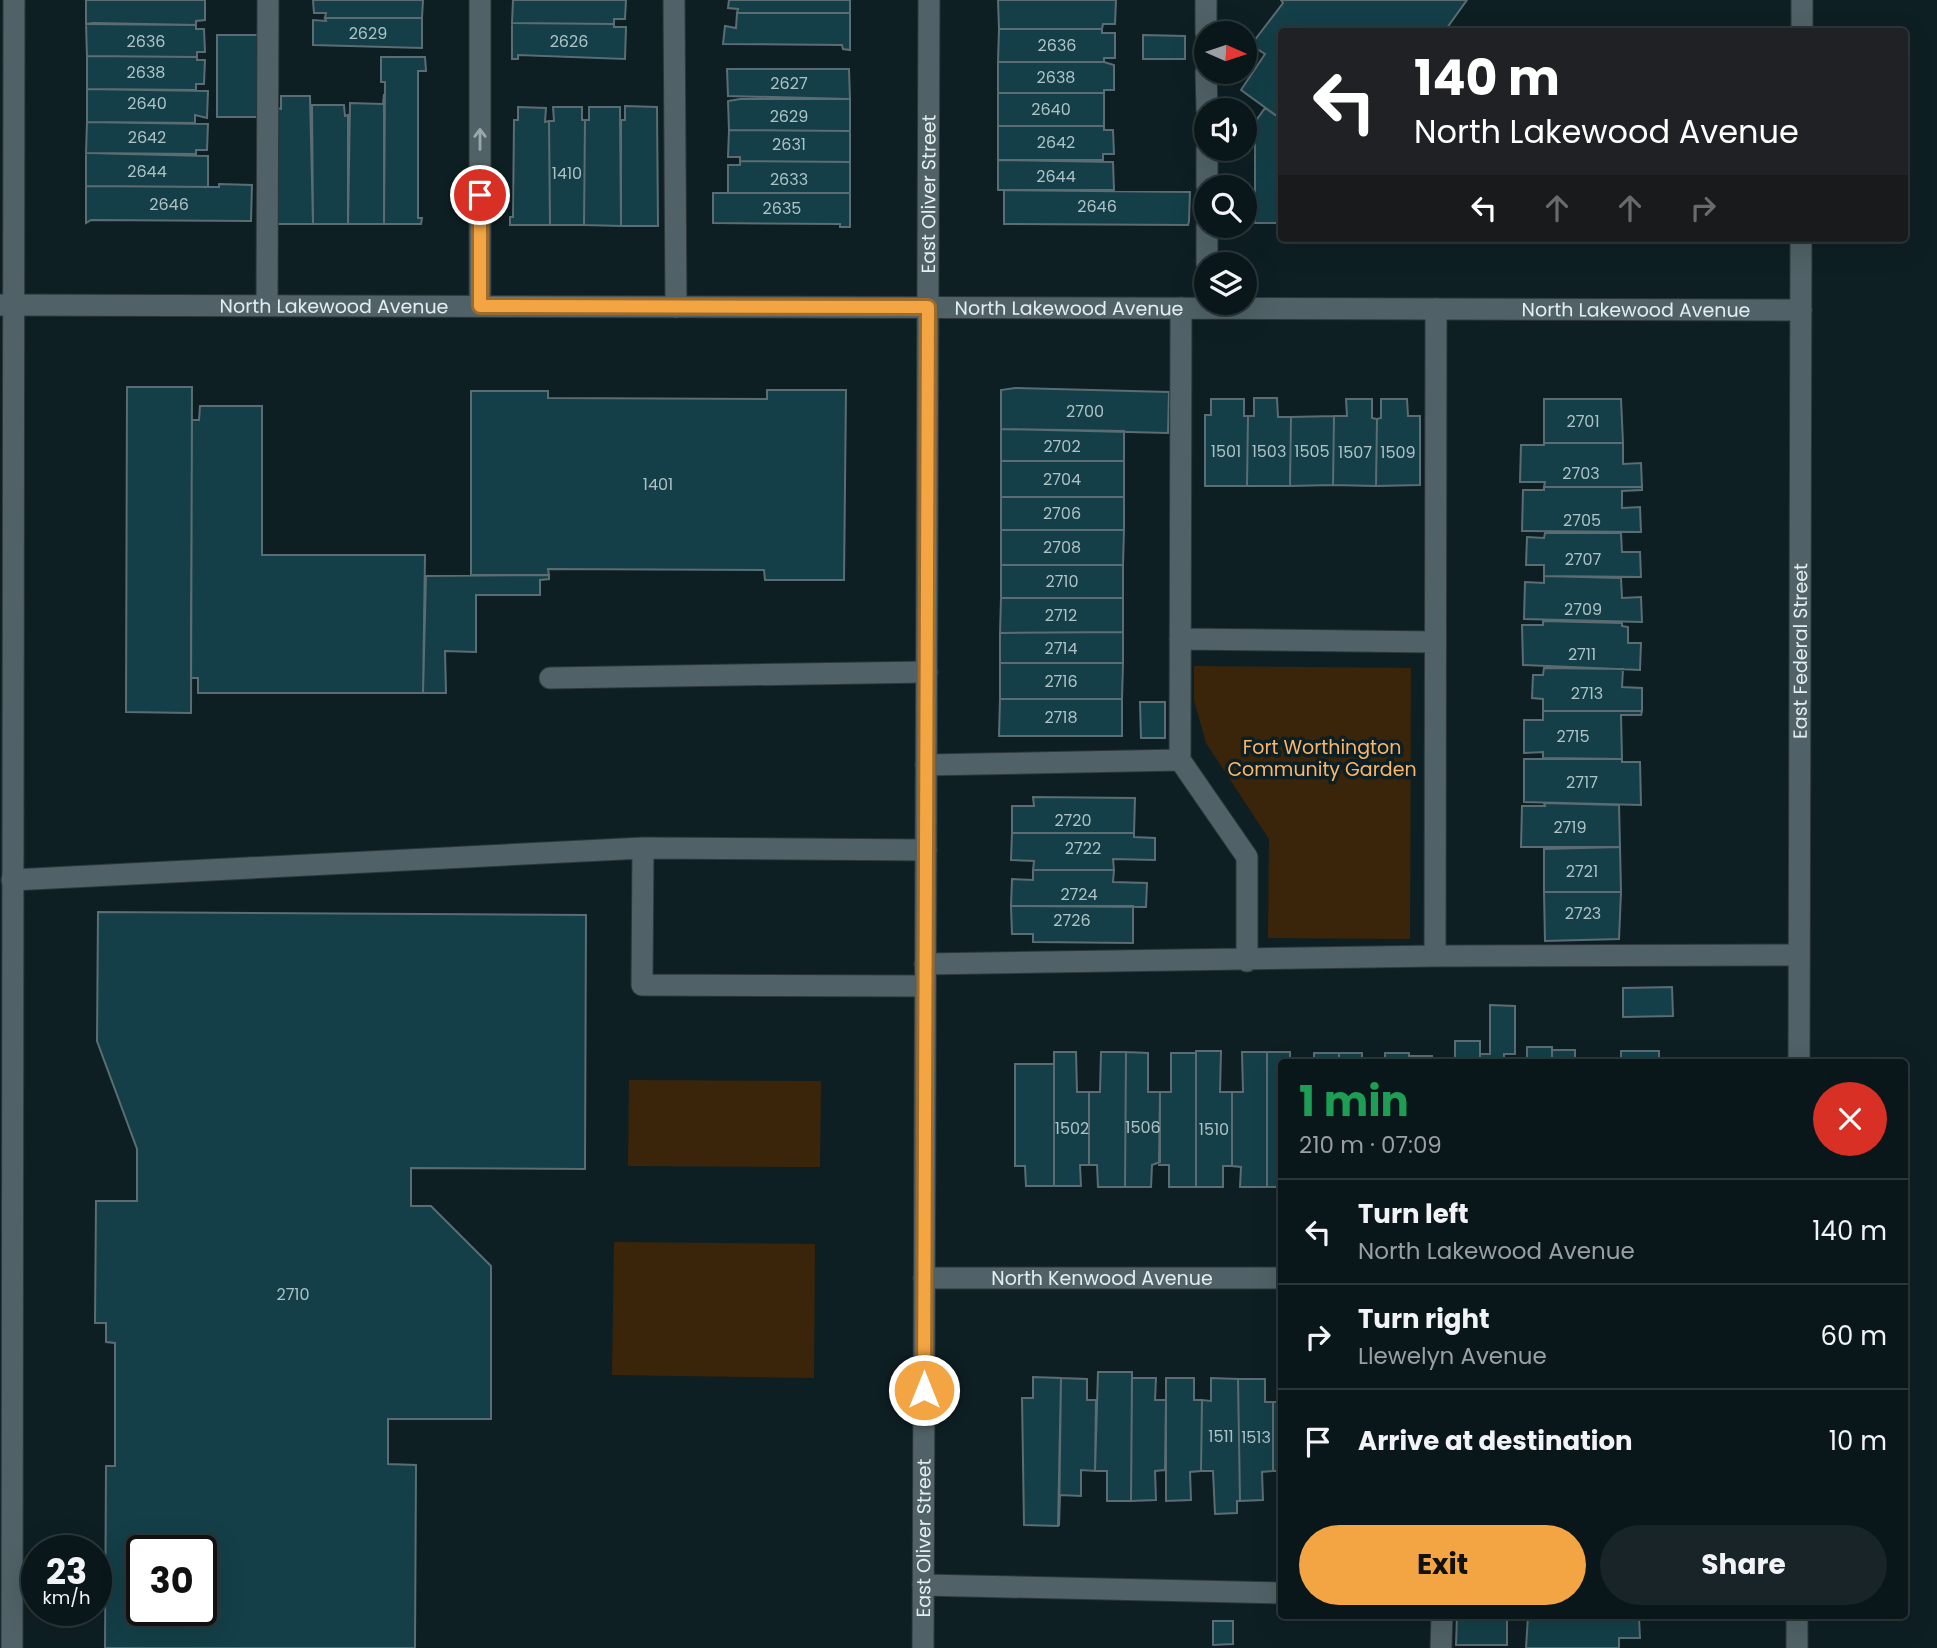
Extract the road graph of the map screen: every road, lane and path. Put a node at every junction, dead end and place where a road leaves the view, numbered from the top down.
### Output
1 (14, 0) edge
2 (268, 0) edge
3 (480, 0) edge
4 (674, 0) edge
5 (929, 0) edge
6 (1206, 0) edge
7 (1802, 0) edge
8 (1206, 21) edge
9 (1802, 28) edge
10 (7, 41) edge
11 (1801, 242) edge
12 (6, 305) edge
13 (267, 305) junction
14 (480, 306) junction
15 (1194, 306) edge
16 (1257, 306) edge
17 (676, 307) junction
18 (928, 307) junction
19 (1181, 308) junction
20 (1436, 309) junction
21 (1801, 310) junction
22 (1180, 639) junction
23 (1435, 642) junction
24 (927, 672) junction
25 (550, 678) dead end
26 (1180, 760) junction
27 (926, 765) junction
28 (643, 848) junction
29 (926, 850) junction
30 (12, 880) junction
31 (6, 934) edge
32 (1799, 955) junction
33 (1435, 956) junction
34 (1247, 961) junction
35 (925, 964) junction
36 (925, 986) junction
37 (1799, 1059) edge
38 (6, 1242) edge
39 (924, 1278) junction
40 (1278, 1278) edge
41 (6, 1573) edge
42 (923, 1585) junction
43 (1278, 1593) edge
44 (1441, 1619) edge
45 (1797, 1619) edge
46 (12, 1648) edge
47 (923, 1648) edge
48 (1441, 1648) edge
49 (1797, 1648) edge

1 - 10 street
2 - 13 street
14 -> 3 street
4 - 17 street
5 - 18 street, East Oliver Street
6 - 8 street
7 - 9 street
10 - 12 street
11 - 21 street, East Federal Street
12 - 13 street, North Lakewood Avenue
12 - 30 street
13 - 14 street, North Lakewood Avenue
14 - 17 street, North Lakewood Avenue
15 - 19 street, North Lakewood Avenue
16 - 20 street, North Lakewood Avenue
17 - 18 street, North Lakewood Avenue
18 - 19 street, North Lakewood Avenue
18 - 24 street, East Oliver Street
19 - 22 street
20 - 21 street, North Lakewood Avenue
20 - 23 street
21 - 32 street, East Federal Street
22 - 23 street
22 - 26 street
23 - 33 street
24 - 25 street
24 - 27 street, East Oliver Street
26 - 27 street
26 - 34 street
27 - 29 street, East Oliver Street
28 - 29 street
28 - 30 street
28 - 36 street
29 - 35 street, East Oliver Street
30 - 31 street
31 - 38 street
32 - 33 street
32 - 37 street, East Federal Street
33 - 34 street
34 - 35 street
35 - 36 street, East Oliver Street
36 - 39 street, East Oliver Street
38 - 41 street
39 - 40 street, North Kenwood Avenue
39 - 42 street, East Oliver Street
41 - 46 street
42 - 43 street
42 - 47 street, East Oliver Street
44 - 48 street
45 - 49 street

